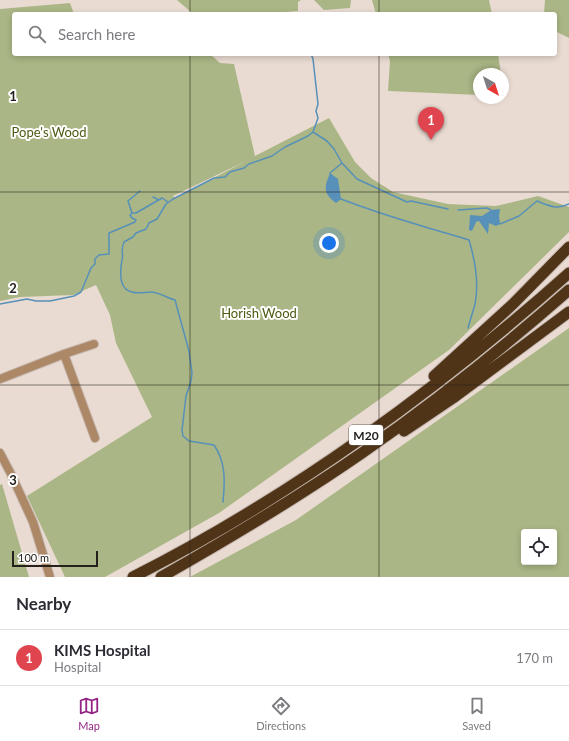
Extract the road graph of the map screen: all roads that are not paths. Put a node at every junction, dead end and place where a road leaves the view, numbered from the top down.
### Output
1 (569, 247) edge
2 (569, 273) edge
3 (569, 290) edge
4 (569, 312) edge
5 (94, 344) dead end
6 (64, 354) junction
7 (0, 379) edge
8 (402, 408) junction
9 (95, 438) dead end
10 (363, 452) junction
11 (0, 454) edge
12 (50, 577) edge
13 (133, 577) edge
14 (162, 577) edge

1 - 8 highway, M20
2 - 8 highway, M20
3 - 10 highway, M20
4 - 10 highway, M20
5 - 6 street
6 - 7 street
6 - 9 street
8 - 13 highway, M20
10 - 14 highway, M20
11 - 12 street

